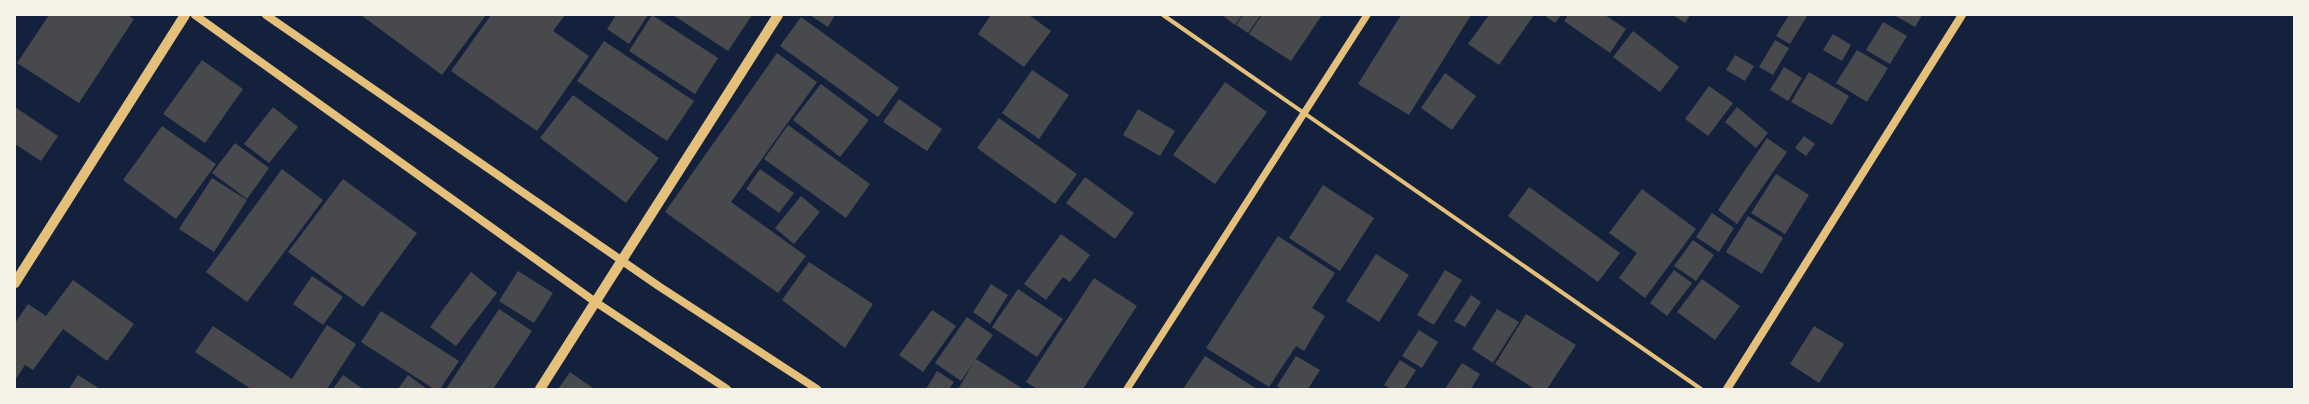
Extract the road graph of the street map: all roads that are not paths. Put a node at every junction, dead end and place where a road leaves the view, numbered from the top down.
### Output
1 (185, 15) edge
2 (195, 15) edge
3 (266, 15) edge
4 (778, 15) edge
5 (1163, 15) edge
6 (1367, 15) edge
7 (1962, 15) edge
8 (1305, 112) junction
9 (621, 260) junction
10 (15, 283) edge
11 (594, 301) junction
12 (540, 389) edge
13 (727, 389) edge
14 (817, 389) edge
15 (1127, 389) edge
16 (1701, 389) edge
17 (1727, 389) edge

1 - 10 main road
2 - 11 main road
3 - 9 main road
4 - 9 main road
5 - 8 street
6 - 8 street
7 - 17 main road
8 - 15 street
8 - 16 street
9 - 11 main road
9 - 14 main road
11 - 12 main road
11 - 13 main road

